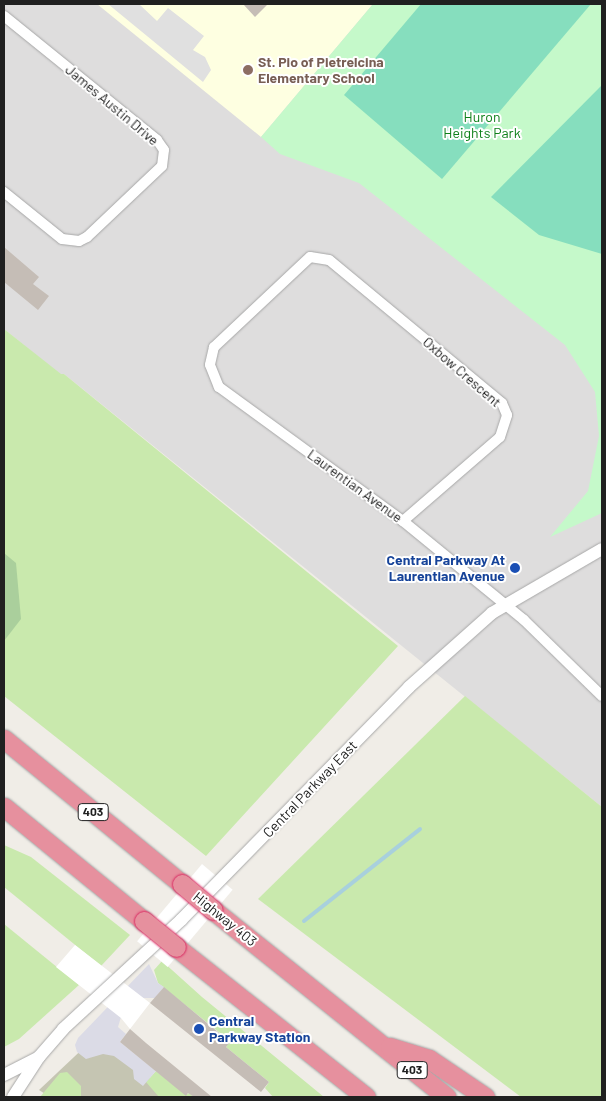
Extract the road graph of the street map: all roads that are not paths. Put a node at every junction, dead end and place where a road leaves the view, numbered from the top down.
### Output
1 (4, 16) edge
2 (4, 192) edge
3 (296, 270) joint
4 (403, 520) junction
5 (602, 549) edge
6 (505, 605) junction
7 (602, 696) edge
8 (4, 740) edge
9 (4, 807) edge
10 (379, 1043) junction
11 (39, 1056) junction
12 (4, 1075) edge
13 (13, 1097) edge
14 (366, 1097) edge
15 (446, 1097) edge
16 (485, 1097) edge

1 - 2 street, James Austin Drive
3 - 4 street, Laurentian Avenue
3 - 4 street, Oxbow Crescent
4 - 6 street, Laurentian Avenue
5 - 6 street, Central Parkway East
6 - 7 street, Laurentian Avenue
6 - 11 street, Central Parkway East
8 - 10 highway, Highway 403 / 403, bridge
9 - 14 highway, bridge
10 - 15 highway, Highway 403 / 403
10 - 16 highway
11 - 12 street, Central Parkway East
11 - 13 street, Central Parkway East

